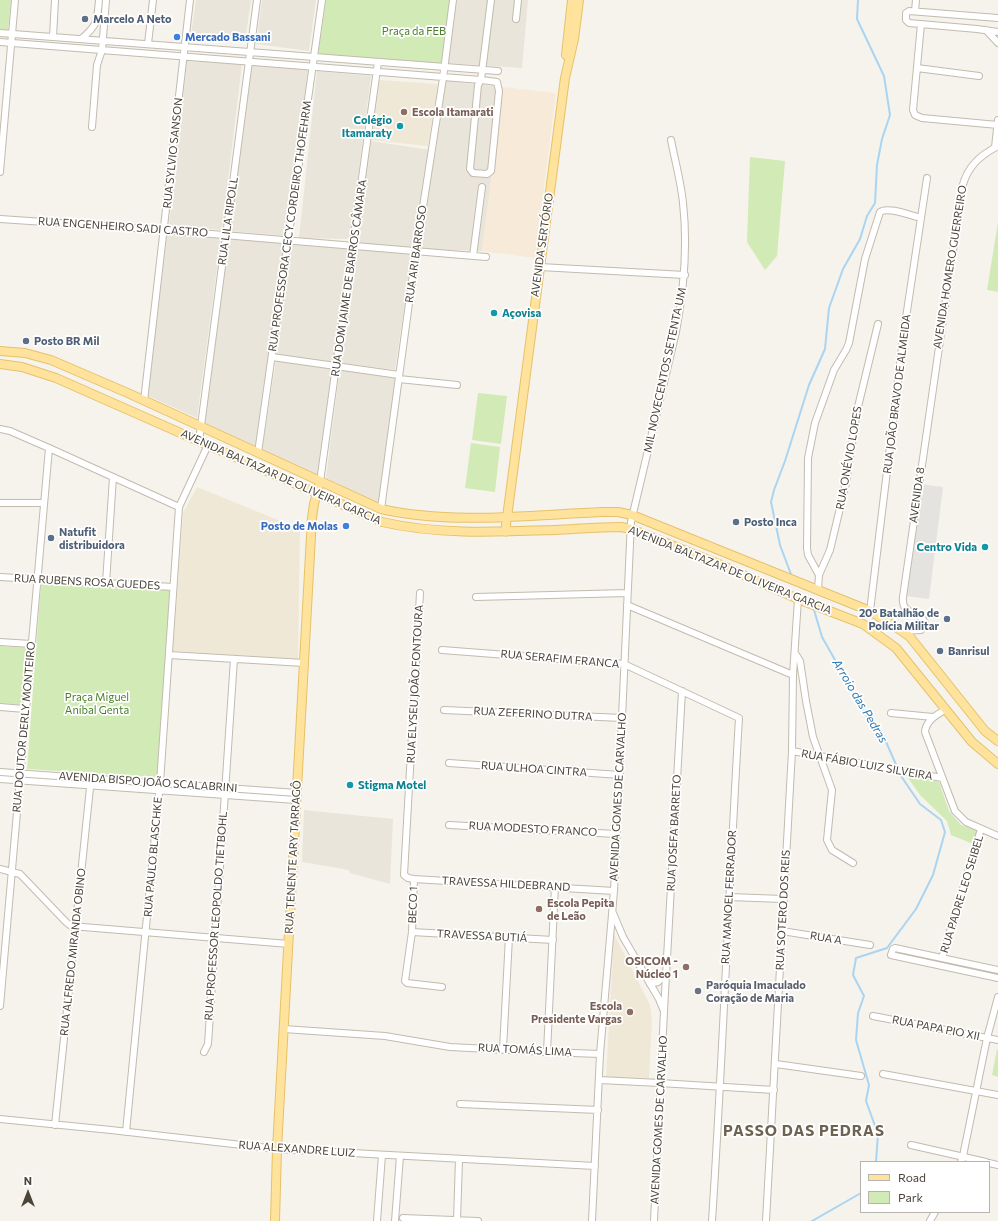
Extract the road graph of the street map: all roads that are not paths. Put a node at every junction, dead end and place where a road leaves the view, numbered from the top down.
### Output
1 (14, 0) edge
2 (55, 0) edge
3 (99, 0) edge
4 (106, 0) edge
5 (153, 0) edge
6 (190, 0) edge
7 (257, 0) edge
8 (322, 0) edge
9 (453, 0) edge
10 (491, 0) edge
11 (518, 0) edge
12 (572, 0) edge
13 (579, 0) edge
14 (916, 0) edge
15 (916, 11) junction
16 (996, 16) edge
17 (516, 19) dead end
18 (921, 24) junction
19 (986, 30) junction
20 (998, 32) edge
21 (0, 33) edge
22 (12, 34) junction
23 (53, 37) junction
24 (81, 39) junction
25 (102, 41) junction
26 (0, 42) edge
27 (11, 43) junction
28 (998, 43) edge
29 (148, 44) junction
30 (185, 47) junction
31 (102, 50) junction
32 (250, 52) junction
33 (184, 57) junction
34 (314, 57) junction
35 (249, 62) junction
36 (378, 62) junction
37 (313, 67) junction
38 (444, 67) junction
39 (917, 68) junction
40 (482, 70) junction
41 (498, 71) dead end
42 (377, 72) junction
43 (979, 76) dead end
44 (443, 78) junction
45 (565, 78) junction
46 (481, 80) junction
47 (998, 120) edge
48 (998, 125) edge
49 (92, 126) dead end
50 (671, 140) dead end
51 (997, 146) edge
52 (0, 172) edge
53 (927, 178) dead end
54 (482, 187) dead end
55 (921, 218) junction
56 (0, 219) edge
57 (164, 230) junction
58 (226, 235) junction
59 (289, 240) junction
60 (352, 246) junction
61 (416, 252) junction
62 (474, 256) junction
63 (486, 257) dead end
64 (540, 267) junction
65 (685, 275) junction
66 (878, 324) dead end
67 (0, 351) edge
68 (272, 357) junction
69 (0, 364) edge
70 (337, 366) junction
71 (399, 377) junction
72 (457, 385) dead end
73 (144, 401) junction
74 (930, 401) joint
75 (200, 427) junction
76 (0, 429) edge
77 (199, 441) junction
78 (208, 445) junction
79 (49, 448) junction
80 (258, 453) junction
81 (113, 477) junction
82 (320, 482) junction
83 (316, 494) junction
84 (0, 503) edge
85 (43, 503) junction
86 (179, 507) junction
87 (381, 509) junction
88 (632, 515) junction
89 (507, 516) junction
90 (630, 529) junction
91 (506, 532) junction
92 (819, 575) junction
93 (0, 577) edge
94 (37, 579) junction
95 (106, 583) junction
96 (173, 586) junction
97 (818, 590) junction
98 (420, 593) dead end
99 (627, 593) junction
100 (476, 597) dead end
101 (800, 600) junction
102 (627, 605) junction
103 (870, 612) junction
104 (902, 631) junction
105 (0, 642) edge
106 (31, 644) junction
107 (442, 650) dead end
108 (795, 653) junction
109 (169, 655) junction
110 (234, 658) junction
111 (304, 663) junction
112 (624, 664) junction
113 (793, 675) junction
114 (682, 691) junction
115 (0, 707) edge
116 (26, 709) junction
117 (444, 710) dead end
118 (946, 710) junction
119 (891, 713) dead end
120 (933, 717) junction
121 (622, 718) junction
122 (739, 718) joint
123 (998, 741) edge
124 (792, 751) junction
125 (820, 756) junction
126 (449, 763) dead end
127 (998, 764) edge
128 (0, 772) edge
129 (20, 773) junction
130 (620, 775) junction
131 (91, 778) junction
132 (942, 778) junction
133 (0, 779) edge
134 (19, 781) junction
135 (160, 783) junction
136 (90, 786) junction
137 (225, 787) junction
138 (160, 791) junction
139 (225, 795) junction
140 (297, 796) junction
141 (449, 825) dead end
142 (981, 829) junction
143 (616, 834) junction
144 (998, 836) edge
145 (854, 863) dead end
146 (0, 869) edge
147 (12, 871) junction
148 (414, 879) junction
149 (555, 886) junction
150 (614, 891) junction
151 (729, 897) junction
152 (783, 899) junction
153 (612, 911) junction
154 (76, 927) junction
155 (782, 931) junction
156 (146, 932) junction
157 (412, 932) junction
158 (214, 937) junction
159 (509, 937) junction
160 (553, 940) junction
161 (289, 944) junction
162 (870, 945) dead end
163 (942, 958) junction
164 (998, 970) edge
165 (666, 974) junction
166 (998, 978) edge
167 (650, 984) junction
168 (442, 987) dead end
169 (998, 997) edge
170 (0, 1004) edge
171 (664, 1011) junction
172 (873, 1016) dead end
173 (284, 1029) junction
174 (987, 1038) junction
175 (998, 1040) edge
176 (503, 1050) junction
177 (204, 1052) dead end
178 (548, 1052) junction
179 (600, 1054) junction
180 (776, 1064) junction
181 (883, 1074) dead end
182 (861, 1076) dead end
183 (598, 1080) junction
184 (660, 1083) junction
185 (720, 1087) junction
186 (774, 1090) junction
187 (976, 1090) junction
188 (998, 1095) edge
189 (460, 1104) dead end
190 (598, 1110) junction
191 (0, 1119) edge
192 (55, 1125) junction
193 (126, 1132) junction
194 (911, 1145) dead end
195 (277, 1149) junction
196 (382, 1155) junction
197 (400, 1156) junction
198 (459, 1159) junction
199 (962, 1159) edge
200 (978, 1161) edge
201 (595, 1166) junction
202 (403, 1218) dead end
203 (275, 1221) edge
204 (377, 1221) edge
205 (395, 1221) edge
206 (457, 1221) edge
207 (478, 1221) edge
208 (592, 1221) edge
209 (654, 1221) edge
210 (712, 1221) edge
211 (766, 1221) edge

1 - 22 street
2 - 23 street
3 - 24 street
4 - 25 street
5 - 29 street
6 - 30 street, RUA SYLVIO SANSON
7 - 32 street, RUA LILA RIPOLL
8 - 34 street, RUA PROFESSORA CECY CORDEIRO THOFEHRM
9 - 38 street, RUA ARI BARROSO
10 - 40 street
11 - 17 street
12 - 45 main road, AVENIDA SERTÓRIO
13 - 45 main road, AVENIDA SERTÓRIO
14 - 15 street
15 - 16 street
15 - 18 street
18 - 19 street
18 - 39 street
19 - 20 street
19 - 28 street
21 - 22 street
22 - 23 street
22 - 27 street
23 - 24 street
24 - 25 street
25 - 29 street
25 - 31 street
26 - 27 street
27 - 31 street
27 - 52 street
29 - 30 street
30 - 32 street
30 - 33 street, RUA SYLVIO SANSON
31 - 33 street
31 - 49 street
32 - 34 street
32 - 35 street, RUA LILA RIPOLL
33 - 35 street
33 - 57 street, RUA SYLVIO SANSON
34 - 36 street
34 - 37 street, RUA PROFESSORA CECY CORDEIRO THOFEHRM
35 - 37 street
35 - 58 street, RUA LILA RIPOLL
36 - 38 street
36 - 42 street, RUA DOM JAIME DE BARROS CÂMARA
37 - 42 street
37 - 59 street, RUA PROFESSORA CECY CORDEIRO THOFEHRM
38 - 40 street
38 - 44 street, RUA ARI BARROSO
39 - 43 street
39 - 48 street
40 - 41 street
40 - 46 street
42 - 44 street
42 - 60 street, RUA DOM JAIME DE BARROS CÂMARA
44 - 46 street
44 - 61 street, RUA ARI BARROSO
45 - 64 main road, AVENIDA SERTÓRIO
46 - 46 street
47 - 48 street, AVENIDA HOMERO GUERREIRO
48 - 51 street, AVENIDA HOMERO GUERREIRO
50 - 65 street, MIL NOVECENTOS SETENTA UM
51 - 74 street, AVENIDA HOMERO GUERREIRO
53 - 55 street, RUA JOÃO BRAVO DE ALMEIDA
54 - 62 street
55 - 92 street
55 - 103 street, RUA JOÃO BRAVO DE ALMEIDA
56 - 57 street, RUA ENGENHEIRO SADI CASTRO
57 - 58 street, RUA ENGENHEIRO SADI CASTRO
57 - 73 street, RUA SYLVIO SANSON
58 - 59 street, RUA ENGENHEIRO SADI CASTRO
58 - 75 street, RUA LILA RIPOLL
59 - 60 street, RUA ENGENHEIRO SADI CASTRO
59 - 68 street, RUA PROFESSORA CECY CORDEIRO THOFEHRM
60 - 61 street, RUA ENGENHEIRO SADI CASTRO
60 - 70 street, RUA DOM JAIME DE BARROS CÂMARA
61 - 62 street, RUA ENGENHEIRO SADI CASTRO
61 - 71 street, RUA ARI BARROSO
62 - 63 street, RUA ENGENHEIRO SADI CASTRO
64 - 65 street
64 - 89 main road, AVENIDA SERTÓRIO
65 - 88 street, MIL NOVECENTOS SETENTA UM
66 - 92 street, RUA ONÉVIO LOPES
67 - 73 main road, AVENIDA BALTAZAR DE OLIVEIRA GARCIA
68 - 70 street
68 - 80 street, RUA PROFESSORA CECY CORDEIRO THOFEHRM
69 - 77 main road, AVENIDA BALTAZAR DE OLIVEIRA GARCIA
70 - 71 street
70 - 82 street, RUA DOM JAIME DE BARROS CÂMARA
71 - 72 street
71 - 87 street, RUA ARI BARROSO
73 - 75 main road, AVENIDA BALTAZAR DE OLIVEIRA GARCIA
74 - 104 street, AVENIDA 8
75 - 77 street, RUA LILA RIPOLL
75 - 80 main road, AVENIDA BALTAZAR DE OLIVEIRA GARCIA
76 - 79 street
77 - 78 main road, AVENIDA BALTAZAR DE OLIVEIRA GARCIA
78 - 83 main road, AVENIDA BALTAZAR DE OLIVEIRA GARCIA
78 - 86 street, RUA PAULO BLASCHKE
79 - 81 street
79 - 85 street, RUA DOUTOR DERLY MONTEIRO
80 - 82 main road, AVENIDA BALTAZAR DE OLIVEIRA GARCIA
81 - 86 street
81 - 95 street
82 - 83 main road, RUA DOM JAIME DE BARROS CÂMARA
82 - 87 main road, AVENIDA BALTAZAR DE OLIVEIRA GARCIA
83 - 91 main road, AVENIDA BALTAZAR DE OLIVEIRA GARCIA
83 - 111 main road, RUA TENENTE ARY TARRAGÔ
84 - 85 street
85 - 94 street, RUA DOUTOR DERLY MONTEIRO
86 - 96 street, RUA PAULO BLASCHKE
87 - 89 main road, AVENIDA BALTAZAR DE OLIVEIRA GARCIA
88 - 89 main road, AVENIDA BALTAZAR DE OLIVEIRA GARCIA
88 - 90 street, AVENIDA GOMES DE CARVALHO
88 - 97 main road, AVENIDA BALTAZAR DE OLIVEIRA GARCIA
89 - 91 main road, AVENIDA SERTÓRIO
90 - 91 main road, AVENIDA BALTAZAR DE OLIVEIRA GARCIA
90 - 99 street, AVENIDA GOMES DE CARVALHO
90 - 101 main road, AVENIDA BALTAZAR DE OLIVEIRA GARCIA
92 - 97 street, RUA ONÉVIO LOPES
93 - 94 street, RUA RUBENS ROSA GUEDES
94 - 95 street, RUA RUBENS ROSA GUEDES
94 - 106 street, RUA DOUTOR DERLY MONTEIRO
95 - 96 street, RUA RUBENS ROSA GUEDES
96 - 109 street, RUA PAULO BLASCHKE
97 - 103 main road, AVENIDA BALTAZAR DE OLIVEIRA GARCIA
98 - 148 street, RUA ELYSEU JOÃO FONTOURA
99 - 100 street
99 - 102 street, AVENIDA GOMES DE CARVALHO
101 - 108 street, RUA SOTERO DOS REIS
101 - 118 main road, AVENIDA BALTAZAR DE OLIVEIRA GARCIA
102 - 112 street, AVENIDA GOMES DE CARVALHO
102 - 113 street
103 - 104 main road, AVENIDA BALTAZAR DE OLIVEIRA GARCIA
104 - 123 main road, AVENIDA BALTAZAR DE OLIVEIRA GARCIA
105 - 106 street
106 - 116 street, RUA DOUTOR DERLY MONTEIRO
107 - 112 street, RUA SERAFIM FRANCA
108 - 113 street, RUA SOTERO DOS REIS
108 - 125 street
109 - 110 street
109 - 135 street, RUA PAULO BLASCHKE
110 - 111 street
110 - 137 street, RUA PROFESSOR LEOPOLDO TIETBOHL
111 - 140 main road, RUA TENENTE ARY TARRAGÔ
112 - 114 street, RUA SERAFIM FRANCA
112 - 121 street, AVENIDA GOMES DE CARVALHO
113 - 124 street, RUA SOTERO DOS REIS
114 - 122 street, RUA SERAFIM FRANCA
114 - 165 street, RUA JOSEFA BARRETO
115 - 116 street
116 - 129 street, RUA DOUTOR DERLY MONTEIRO
117 - 121 street, RUA ZEFERINO DUTRA
118 - 120 street
118 - 127 main road, AVENIDA BALTAZAR DE OLIVEIRA GARCIA
119 - 120 street
120 - 132 street
121 - 130 street, AVENIDA GOMES DE CARVALHO
122 - 151 street, RUA MANOEL FERRADOR
124 - 125 street, RUA FÁBIO LUIZ SILVEIRA
124 - 152 street, RUA SOTERO DOS REIS
125 - 132 street, RUA FÁBIO LUIZ SILVEIRA
125 - 145 street
126 - 130 street, RUA ULHOA CINTRA
128 - 129 street, AVENIDA BISPO JOÃO SCALABRINI
129 - 131 street, AVENIDA BISPO JOÃO SCALABRINI
129 - 134 street, RUA DOUTOR DERLY MONTEIRO
130 - 143 street, AVENIDA GOMES DE CARVALHO
131 - 135 street, AVENIDA BISPO JOÃO SCALABRINI
131 - 136 street, RUA ALFREDO MIRANDA OBINO
132 - 142 street
133 - 134 street, AVENIDA BISPO JOÃO SCALABRINI
134 - 136 street, AVENIDA BISPO JOÃO SCALABRINI
134 - 147 street, RUA DOUTOR DERLY MONTEIRO
135 - 137 street, AVENIDA BISPO JOÃO SCALABRINI
135 - 138 street, RUA PAULO BLASCHKE
136 - 138 street, AVENIDA BISPO JOÃO SCALABRINI
136 - 154 street, RUA ALFREDO MIRANDA OBINO
137 - 139 street, RUA PROFESSOR LEOPOLDO TIETBOHL
137 - 140 street, AVENIDA BISPO JOÃO SCALABRINI
138 - 139 street, AVENIDA BISPO JOÃO SCALABRINI
138 - 156 street, RUA PAULO BLASCHKE
139 - 140 street, AVENIDA BISPO JOÃO SCALABRINI
139 - 158 street, RUA PROFESSOR LEOPOLDO TIETBOHL
140 - 161 main road, RUA TENENTE ARY TARRAGÔ
141 - 143 street, RUA MODESTO FRANCO
142 - 144 street
142 - 163 street, RUA PADRE LEO SEIBEL
143 - 150 street, AVENIDA GOMES DE CARVALHO
146 - 147 street
147 - 154 street
147 - 170 street, RUA DOUTOR DERLY MONTEIRO
148 - 149 street, TRAVESSA HILDEBRAND
148 - 157 street, BECO 1
149 - 150 street, TRAVESSA HILDEBRAND
149 - 160 street
150 - 153 street, AVENIDA GOMES DE CARVALHO
151 - 152 street
151 - 185 street, RUA MANOEL FERRADOR
152 - 155 street, RUA SOTERO DOS REIS
153 - 167 street, AVENIDA GOMES DE CARVALHO
153 - 179 street
154 - 156 street
154 - 192 street, RUA ALFREDO MIRANDA OBINO
155 - 162 street, RUA A
155 - 180 street, RUA SOTERO DOS REIS
156 - 158 street
156 - 193 street, RUA PAULO BLASCHKE
157 - 159 street, TRAVESSA BUTIÁ
157 - 168 street, BECO 1
158 - 161 street
158 - 177 street, RUA PROFESSOR LEOPOLDO TIETBOHL
159 - 160 street, TRAVESSA BUTIÁ
159 - 176 street
160 - 178 street
161 - 173 main road, RUA TENENTE ARY TARRAGÔ
163 - 164 street
163 - 166 street
165 - 167 street
165 - 171 street, RUA JOSEFA BARRETO
167 - 171 street, AVENIDA GOMES DE CARVALHO
169 - 174 street
171 - 184 street, AVENIDA GOMES DE CARVALHO
172 - 174 street, RUA PAPA PIO XII
173 - 176 street, RUA TOMÁS LIMA
173 - 195 main road, RUA TENENTE ARY TARRAGÔ
174 - 175 street, RUA PAPA PIO XII
174 - 187 street
176 - 178 street, RUA TOMÁS LIMA
178 - 179 street, RUA TOMÁS LIMA
179 - 183 street
180 - 182 street
180 - 186 street, RUA SOTERO DOS REIS
181 - 187 street
183 - 184 street
183 - 190 street
184 - 185 street
184 - 209 street, AVENIDA GOMES DE CARVALHO
185 - 186 street
185 - 210 street, RUA MANOEL FERRADOR
186 - 211 street, RUA SOTERO DOS REIS
187 - 188 street
187 - 199 street
189 - 190 street
190 - 201 street
191 - 192 street, RUA ALEXANDRE LUIZ
192 - 193 street, RUA ALEXANDRE LUIZ
193 - 195 street, RUA ALEXANDRE LUIZ
194 - 199 street
195 - 196 street, RUA ALEXANDRE LUIZ
195 - 203 main road, RUA TENENTE ARY TARRAGÔ
196 - 197 street, RUA ALEXANDRE LUIZ
196 - 204 street
197 - 198 street, RUA ALEXANDRE LUIZ
197 - 205 street
198 - 201 street, RUA ALEXANDRE LUIZ
198 - 206 street
199 - 200 street
201 - 208 street
202 - 206 street
206 - 207 street

